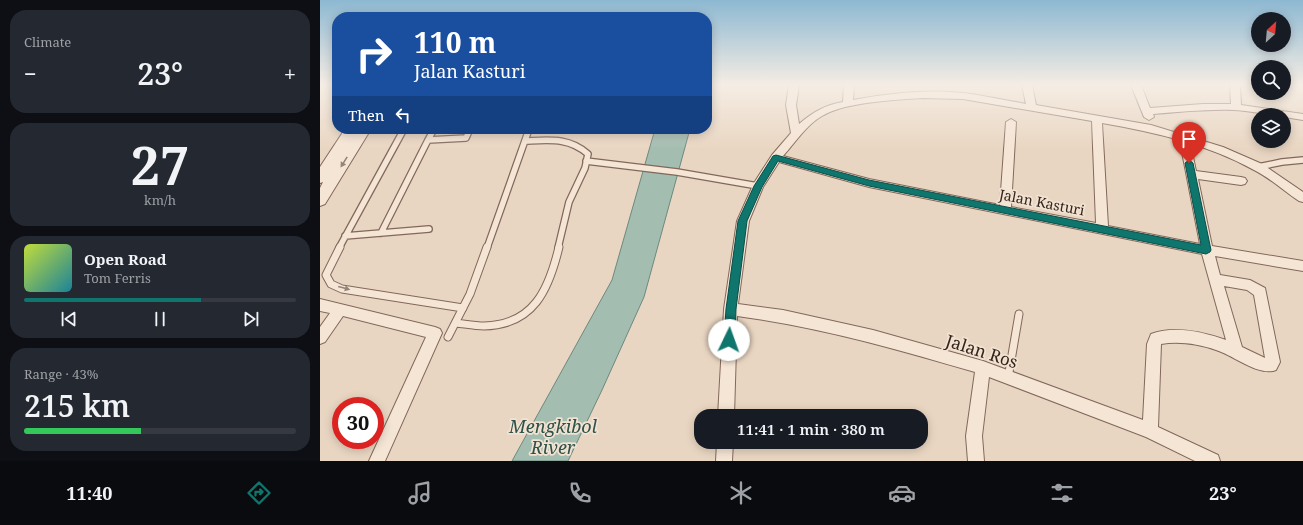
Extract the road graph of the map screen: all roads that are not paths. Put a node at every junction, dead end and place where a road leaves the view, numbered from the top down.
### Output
1 (791, 107) edge
2 (835, 107) edge
3 (1028, 107) edge
4 (1031, 107) joint
5 (1145, 107) edge
6 (1236, 107) joint
7 (1147, 111) junction
8 (1303, 117) edge
9 (1097, 118) junction
10 (1011, 122) dead end
11 (1151, 128) junction
12 (349, 134) edge
13 (361, 134) edge
14 (401, 134) edge
15 (431, 134) edge
16 (468, 134) edge
17 (527, 134) edge
18 (796, 134) junction
19 (428, 140) junction
20 (524, 141) junction
21 (1187, 152) dead end
22 (776, 158) junction
23 (1303, 160) edge
24 (586, 161) junction
25 (1258, 167) junction
26 (1191, 174) junction
27 (320, 178) edge
28 (1241, 181) dead end
29 (758, 186) junction
30 (1303, 198) edge
31 (320, 200) edge
32 (1005, 210) junction
33 (429, 229) dead end
34 (1102, 229) junction
35 (381, 233) junction
36 (345, 236) junction
37 (1206, 250) junction
38 (1303, 266) edge
39 (1215, 279) junction
40 (320, 305) edge
41 (463, 308) junction
42 (731, 309) junction
43 (340, 310) junction
44 (1019, 314) dead end
45 (456, 322) junction
46 (448, 337) dead end
47 (320, 338) edge
48 (1236, 352) junction
49 (983, 368) junction
50 (1008, 378) junction
51 (726, 409) edge
52 (1150, 431) junction
53 (725, 449) edge
54 (377, 461) edge
55 (724, 461) edge
56 (976, 461) edge
57 (1212, 461) edge

1 - 18 street
2 - 18 street
3 - 4 street
4 - 9 street
5 - 7 street
6 - 7 street
6 - 8 street
7 - 11 street
9 - 11 street
9 - 34 street
10 - 32 street
11 - 25 street
12 - 27 street
13 -> 31 street
14 - 36 lane
15 - 19 lane
16 - 19 lane
17 - 20 lane
18 - 22 street
19 - 35 lane
20 - 24 lane
20 - 41 lane
21 - 26 street
22 - 29 street
22 - 32 street, Jalan Kasturi
23 - 25 lane
24 - 29 lane
24 - 45 lane
25 - 30 street
26 - 28 street
26 - 37 street
29 - 42 street
32 - 34 street, Jalan Kasturi
33 - 35 lane
34 - 37 street, Jalan Kasturi
35 - 36 lane
36 -> 41 lane
37 - 38 street, Jalan Kasturi
37 - 39 street
39 - 48 street
39 - 48 street
40 - 43 street
41 - 45 lane
42 - 49 street, Jalan Ros
42 - 51 street
43 - 47 street
43 - 54 street
44 - 50 lane
45 - 46 lane
48 - 52 street
49 - 50 street, Jalan Ros
49 - 56 street
50 - 52 street, Jalan Ros
52 - 57 street, Jalan Ros
53 - 55 street

